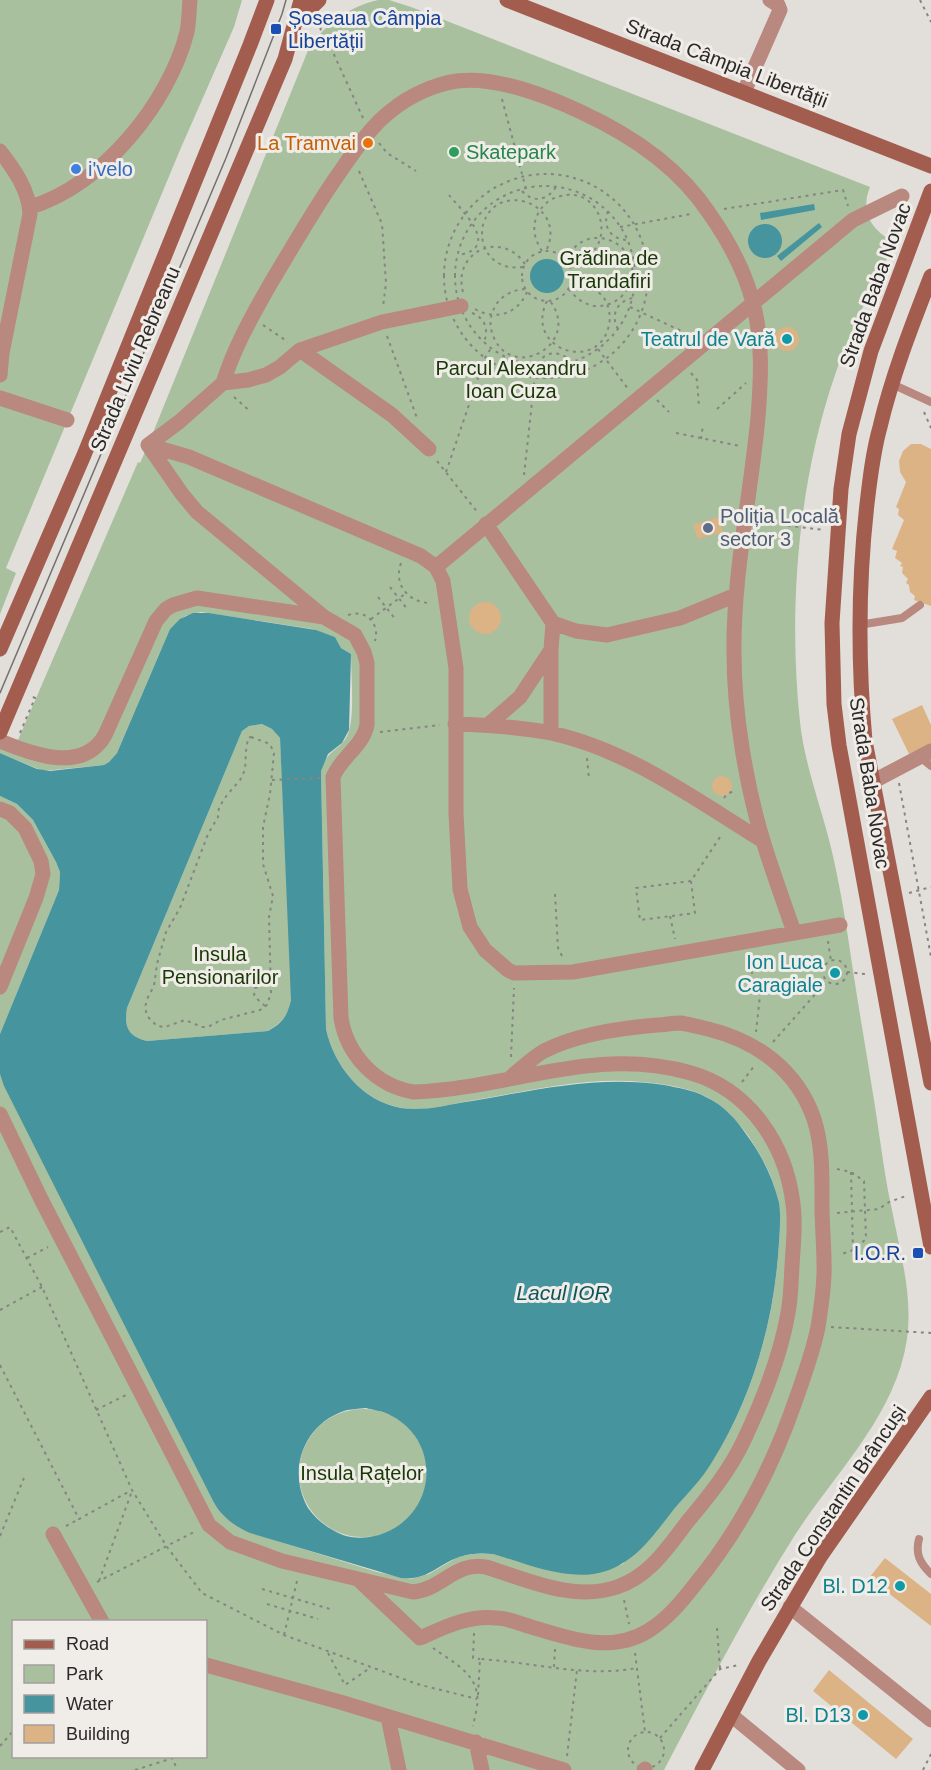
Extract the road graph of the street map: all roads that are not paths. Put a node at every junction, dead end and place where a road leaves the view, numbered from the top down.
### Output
1 (190, 0) edge
2 (267, 0) edge
3 (301, 0) edge
4 (507, 0) edge
5 (770, 0) edge
6 (321, 7) edge
7 (297, 21) junction
8 (744, 92) junction
9 (0, 151) edge
10 (931, 165) edge
11 (931, 191) edge
12 (903, 196) dead end
13 (30, 207) junction
14 (930, 283) edge
15 (753, 303) junction
16 (462, 306) road end
17 (300, 350) junction
18 (0, 375) edge
19 (222, 384) junction
20 (892, 384) junction
21 (0, 398) edge
22 (931, 402) edge
23 (67, 420) dead end
24 (148, 445) junction
25 (429, 449) road end
26 (486, 524) junction
27 (436, 567) junction
28 (736, 595) junction
29 (920, 605) dead end
30 (324, 617) junction
31 (554, 623) junction
32 (859, 625) junction
33 (0, 649) edge
34 (551, 650) junction
35 (455, 724) junction
36 (488, 725) junction
37 (0, 732) edge
38 (550, 733) junction
39 (7, 744) edge
40 (927, 758) edge
41 (872, 782) junction
42 (0, 808) edge
43 (763, 841) junction
44 (833, 926) road end
45 (794, 932) junction
46 (0, 987) edge
47 (510, 1078) junction
48 (931, 1083) edge
49 (0, 1114) edge
50 (930, 1234) edge
51 (931, 1247) edge
52 (931, 1397) edge
53 (53, 1534) dead end
54 (919, 1539) dead end
55 (931, 1574) edge
56 (360, 1581) junction
57 (790, 1607) junction
58 (101, 1620) edge
59 (207, 1665) edge
60 (731, 1715) junction
61 (388, 1716) junction
62 (931, 1720) edge
63 (474, 1742) junction
64 (565, 1764) edge
65 (399, 1770) edge
66 (482, 1770) edge
67 (702, 1770) edge
68 (798, 1770) edge

1 - 13 street
2 - 33 main road, Strada Liviu Rebreanu
3 - 7 main road, Strada Liviu Rebreanu
4 - 8 main road, Strada Câmpia Libertății
5 - 8 street
6 - 7 main road
7 - 37 main road, Strada Liviu Rebreanu
8 - 10 main road, Strada Câmpia Libertății
9 - 13 street
11 - 50 main road, Strada Baba Novac
12 - 15 street
13 - 18 street
14 - 20 main road, Strada Baba Novac
15 - 19 street
15 - 26 street
15 - 28 street
16 - 17 street
17 - 19 street
17 - 25 street
19 - 24 street
20 - 22 lane
20 - 32 main road, Strada Baba Novac
21 - 23 street
24 - 27 street
24 - 30 street
26 - 27 street
26 - 31 street
27 - 35 street
28 - 31 street
28 - 43 street
29 - 32 lane
30 - 39 street
30 - 47 street
31 - 34 street
32 - 41 main road, Strada Baba Novac
34 - 36 street
34 - 38 street
35 - 36 street
35 - 45 street
36 - 38 street
38 - 43 street
40 - 41 street
41 - 48 main road, Strada Baba Novac
42 - 46 street
43 - 45 street
44 - 45 street
47 - 56 street
47 - 56 street
49 - 56 street
50 - 51 main road, Strada Baba Novac
52 - 57 main road, Strada Constantin Brâncuși
53 - 58 street
54 - 55 lane
57 - 60 main road, Strada Constantin Brâncuși
57 - 62 street
59 - 61 street
60 - 67 main road, Strada Constantin Brâncuși
60 - 68 street
61 - 63 street
61 - 65 street
63 - 64 street
63 - 66 street

